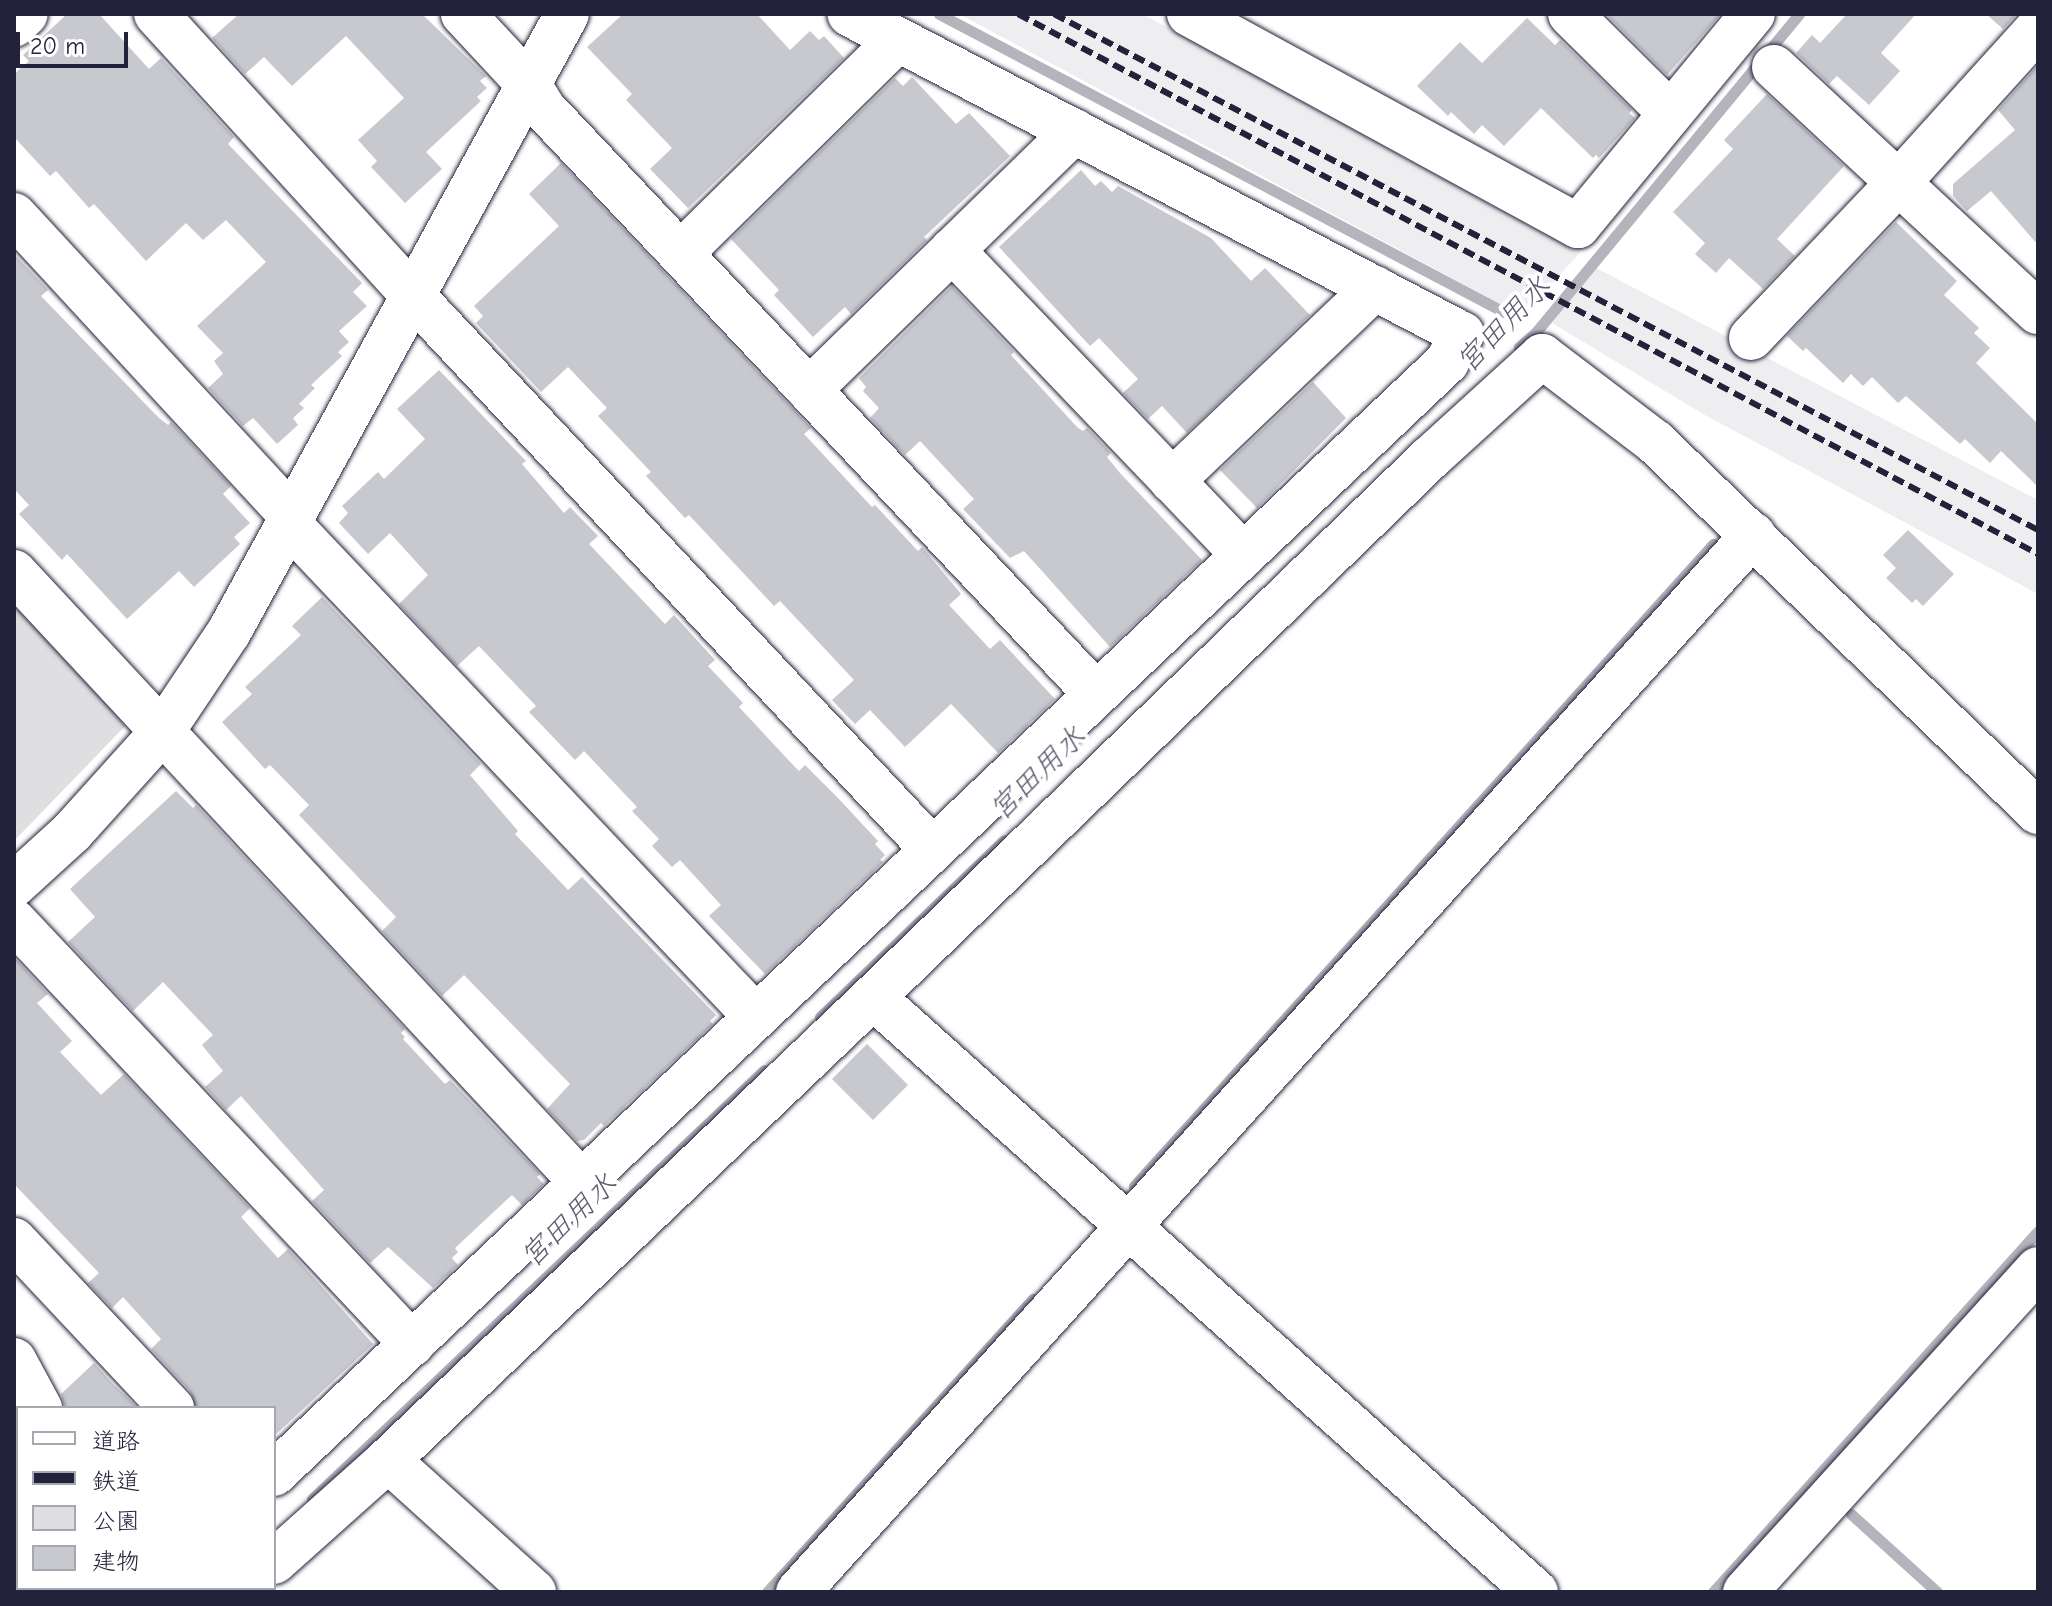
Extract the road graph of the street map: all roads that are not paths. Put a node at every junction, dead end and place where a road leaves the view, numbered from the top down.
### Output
1 (26, 14) edge
2 (156, 14) edge
3 (463, 14) edge
4 (567, 14) edge
5 (849, 14) edge
6 (1189, 14) edge
7 (1570, 14) edge
8 (1753, 14) edge
9 (14, 25) edge
10 (2038, 28) edge
11 (898, 40) junction
12 (1774, 67) dead end
13 (530, 86) junction
14 (1670, 113) junction
15 (1074, 131) junction
16 (1899, 182) junction
17 (14, 215) edge
18 (952, 250) junction
19 (681, 253) junction
20 (1375, 288) junction
21 (414, 297) junction
22 (2038, 312) edge
23 (1751, 338) dead end
24 (809, 390) junction
25 (1172, 481) junction
26 (291, 521) junction
27 (1753, 535) junction
28 (1243, 555) junction
29 (14, 572) edge
30 (1096, 694) junction
31 (162, 732) junction
32 (2038, 812) edge
33 (932, 849) junction
34 (14, 885) edge
35 (14, 921) edge
36 (873, 997) junction
37 (756, 1017) junction
38 (582, 1183) junction
39 (1128, 1226) junction
40 (14, 1240) edge
41 (2038, 1269) edge
42 (412, 1344) junction
43 (14, 1360) edge
44 (39, 1406) edge
45 (170, 1406) edge
46 (388, 1460) junction
47 (276, 1472) edge
48 (276, 1560) edge
49 (534, 1592) edge
50 (798, 1592) edge
51 (1536, 1592) edge
52 (1745, 1592) edge

1 - 9 street
2 - 21 street
3 - 13 street
4 - 13 street
5 - 11 street
6 - 14 street
7 - 14 street
8 - 14 street
10 - 16 street
11 - 15 street
11 - 19 street
12 - 16 street
13 - 19 street
13 - 21 street
15 - 18 street
15 - 20 street
16 - 22 street
16 - 23 street
17 - 26 street
18 - 24 street
18 - 25 street
19 - 24 street
20 - 25 street
20 - 28 street
21 - 26 street
21 - 33 street
24 - 30 street
25 - 28 street
26 - 31 street
26 - 37 street
27 - 32 street
27 - 36 street
27 - 39 street
28 - 30 street
29 - 31 street
30 - 33 street
31 - 34 street
31 - 38 street
33 - 37 street
35 - 42 street
36 - 39 street
36 - 46 street
37 - 38 street
38 - 42 street
39 - 50 street
39 - 51 street
40 - 45 street
41 - 52 street
42 - 47 street
43 - 44 street
46 - 48 street
46 - 49 street

